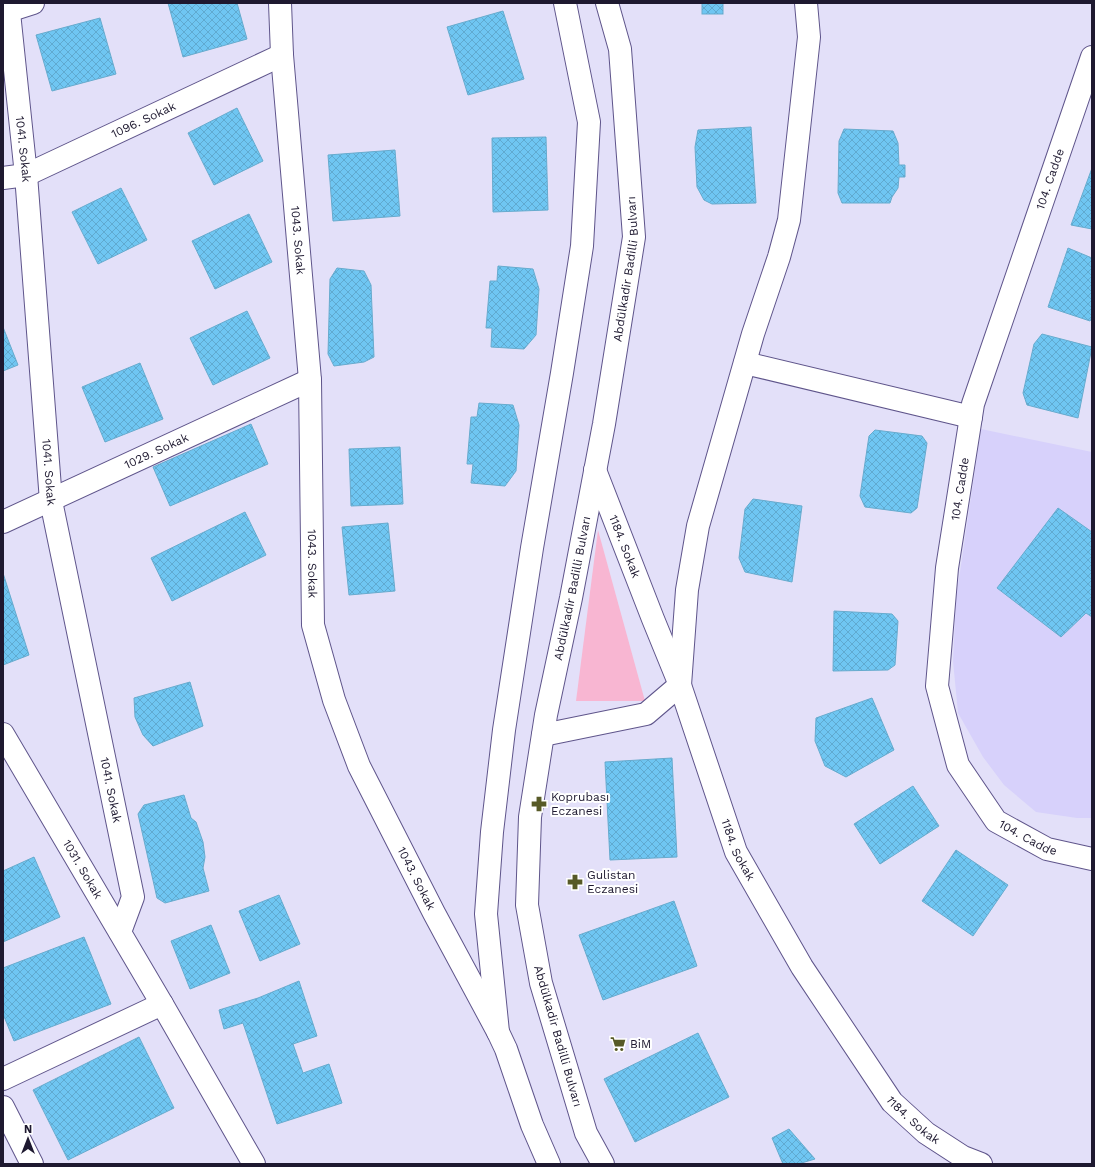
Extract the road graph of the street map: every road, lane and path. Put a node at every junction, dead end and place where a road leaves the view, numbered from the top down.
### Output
1 (33, 3) edge
2 (280, 3) edge
3 (565, 3) edge
4 (607, 3) edge
5 (806, 3) edge
6 (8, 7) edge
7 (8, 55) edge
8 (282, 55) junction
9 (1092, 58) edge
10 (26, 175) junction
11 (3, 178) edge
12 (745, 362) junction
13 (310, 380) junction
14 (971, 418) junction
15 (595, 470) junction
16 (51, 501) junction
17 (3, 522) edge
18 (680, 684) junction
19 (3, 734) edge
20 (543, 735) junction
21 (1092, 859) edge
22 (120, 932) junction
23 (162, 1004) junction
24 (498, 1032) junction
25 (3, 1079) edge
26 (3, 1107) edge
27 (32, 1164) edge
28 (254, 1164) edge
29 (549, 1164) edge
30 (603, 1164) edge
31 (981, 1164) edge

1 - 6 street
2 - 8 street, 1043. Sokak
3 - 24 street
4 - 15 street, Abdülkadir Badilli Bulvarı
5 - 12 street
6 - 7 street, 1041. Sokak
7 - 10 street, 1041. Sokak
8 - 10 street, 1096. Sokak
8 - 13 street, 1043. Sokak
9 - 14 street, 104. Cadde
10 - 11 street, 1096. Sokak
10 - 16 street, 1041. Sokak
12 - 14 street
12 - 18 street
13 - 16 street, 1029. Sokak
13 - 24 street, 1043. Sokak
14 - 21 street, 104. Cadde
15 - 18 street, 1184. Sokak
15 - 20 street, Abdülkadir Badilli Bulvarı
16 - 17 street, 1029. Sokak
16 - 22 street, 1041. Sokak
18 - 20 street
18 - 31 street, 1184. Sokak
19 - 22 street, 1031. Sokak
20 - 30 street, Abdülkadir Badilli Bulvarı
22 - 23 street, 1031. Sokak
23 - 25 street
23 - 28 street, 1031. Sokak
24 - 29 street
26 - 27 street

